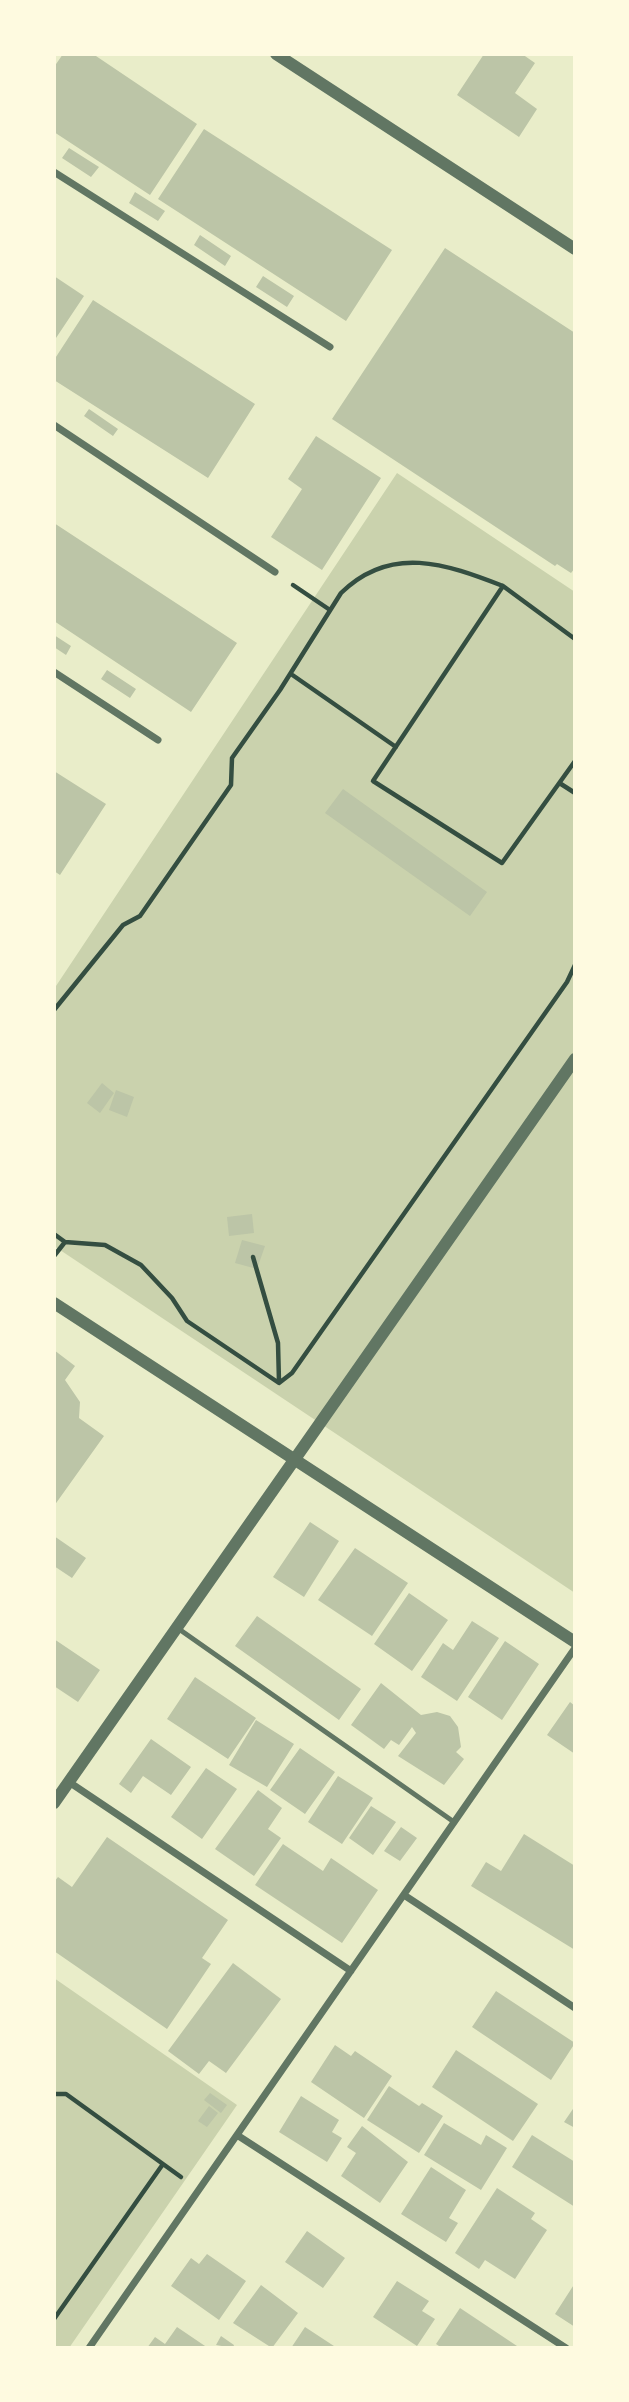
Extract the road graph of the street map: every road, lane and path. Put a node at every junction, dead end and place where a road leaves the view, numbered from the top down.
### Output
1 (276, 54) edge
2 (54, 172) edge
3 (575, 249) edge
4 (330, 347) dead end
5 (54, 425) edge
6 (275, 572) joint
7 (503, 586) junction
8 (330, 610) junction
9 (575, 639) edge
10 (54, 672) edge
11 (291, 674) junction
12 (158, 740) dead end
13 (396, 747) junction
14 (575, 761) edge
15 (561, 783) junction
16 (575, 793) edge
17 (575, 965) edge
18 (54, 1010) edge
19 (575, 1059) edge
20 (54, 1234) edge
21 (65, 1242) junction
22 (54, 1256) edge
23 (253, 1257) dead end
24 (54, 1303) edge
25 (279, 1383) junction
26 (293, 1459) junction
27 (176, 1628) junction
28 (575, 1642) edge
29 (575, 1648) edge
30 (69, 1782) junction
31 (54, 1803) edge
32 (454, 1822) junction
33 (404, 1895) junction
34 (351, 1971) junction
35 (575, 2008) edge
36 (54, 2094) edge
37 (237, 2135) junction
38 (163, 2164) junction
39 (199, 2190) junction
40 (54, 2319) edge
41 (89, 2348) edge
42 (566, 2348) edge

1 - 3 street
2 - 4 street
5 - 6 street
6 - 8 path
7 - 8 path
7 - 9 path
7 - 13 path
8 - 11 path
10 - 12 street
11 - 13 path
11 - 18 path
13 - 15 path
14 - 15 path
15 - 16 path
17 - 25 path
19 - 26 street
20 - 21 path
21 - 22 path
21 - 25 path
23 - 25 path
24 - 26 street
26 - 27 street
26 - 28 street
27 - 30 street
27 - 32 lane
29 - 32 street
30 - 31 street
30 - 34 street
32 - 33 street
33 - 34 street
33 - 35 street
34 - 37 street
36 - 38 path
37 - 39 street
37 - 42 street
38 - 39 path
38 - 40 path
39 - 41 street

